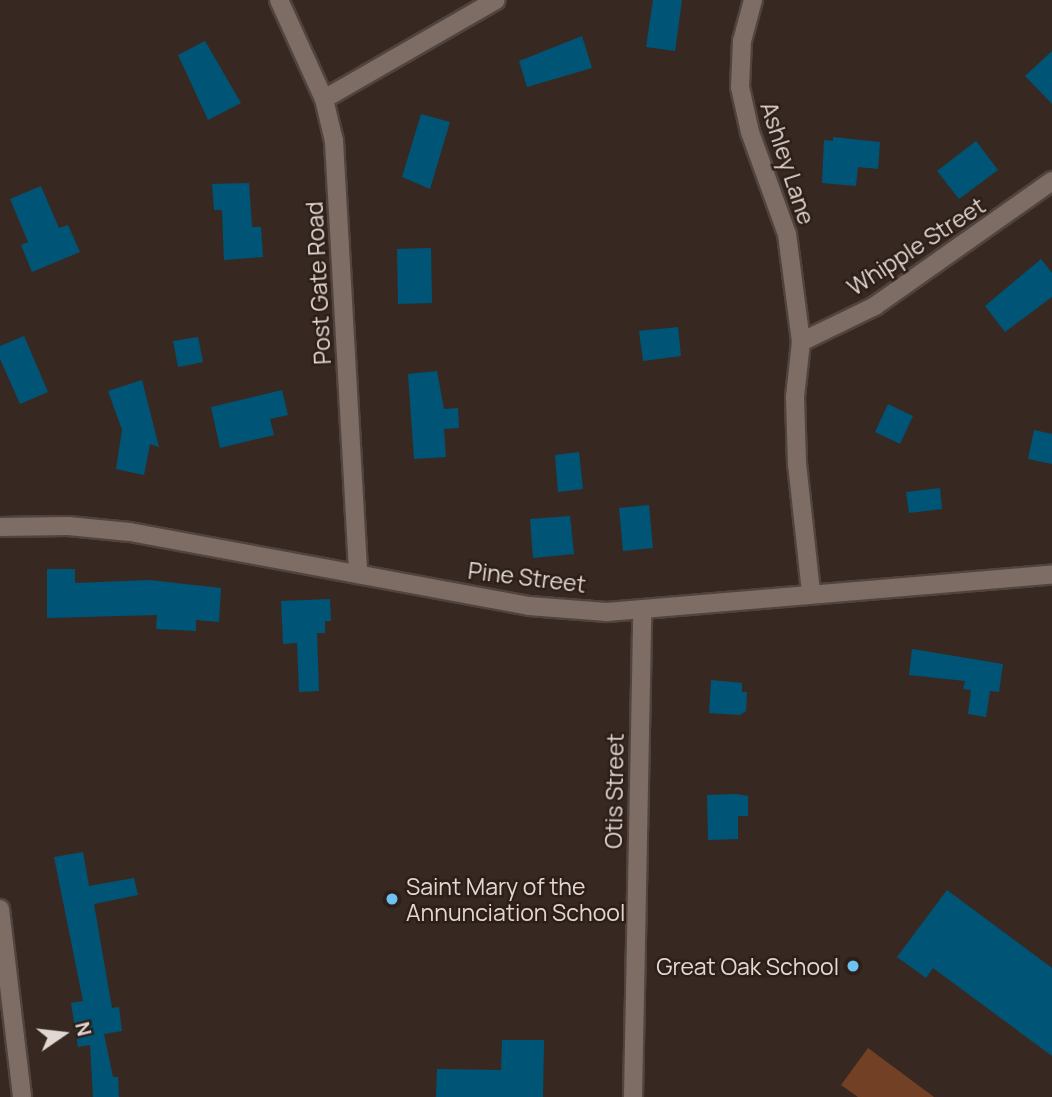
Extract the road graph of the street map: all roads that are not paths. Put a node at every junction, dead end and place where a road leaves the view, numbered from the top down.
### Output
1 (279, 0) edge
2 (496, 0) edge
3 (753, 0) edge
4 (324, 99) junction
5 (1052, 181) edge
6 (801, 342) junction
7 (0, 527) edge
8 (358, 574) junction
9 (1052, 576) edge
10 (811, 592) junction
11 (642, 612) junction
12 (0, 909) edge
13 (22, 1097) edge
14 (633, 1097) edge

1 - 4 street, Post Gate Road
2 - 4 street
3 - 6 street, Ashley Lane
4 - 8 street, Post Gate Road
5 - 6 street, Whipple Street
6 - 10 street
7 - 8 street, Pine Street
8 - 11 street, Pine Street
9 - 10 street, Pine Street
10 - 11 street, Pine Street
11 - 14 street, Otis Street
12 - 13 street

